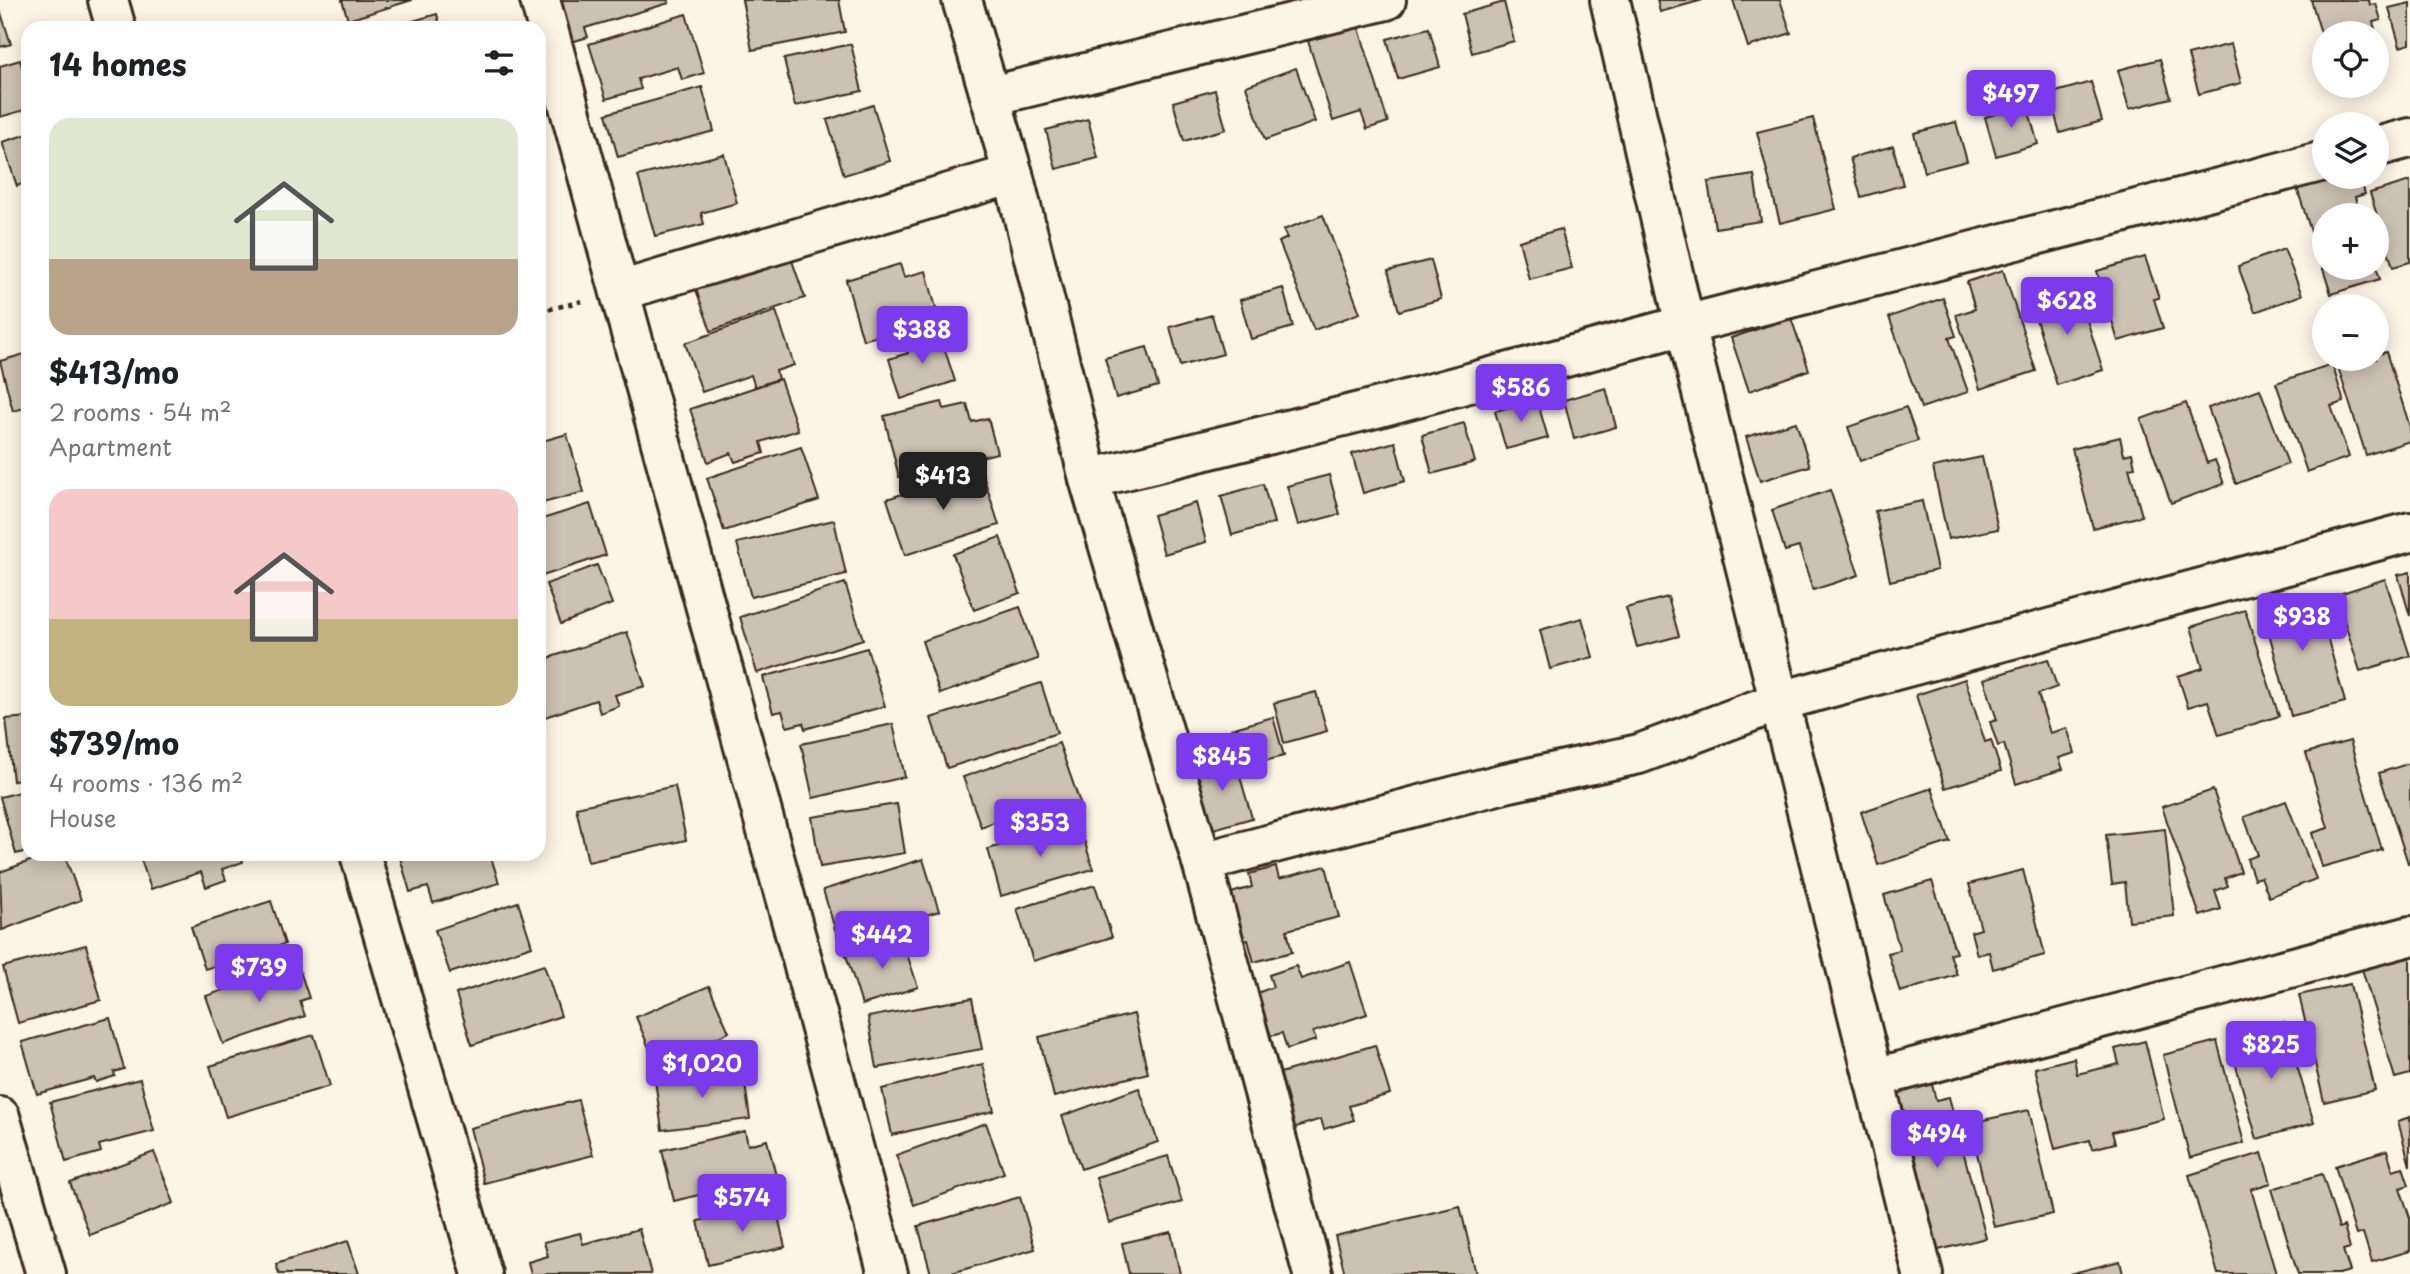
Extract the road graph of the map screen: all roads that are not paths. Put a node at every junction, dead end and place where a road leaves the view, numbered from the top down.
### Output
1 (108, 0) edge
2 (540, 0) edge
3 (962, 0) edge
4 (1386, 0) edge
5 (1610, 0) edge
6 (114, 21) edge
7 (546, 21) edge
8 (546, 22) edge
9 (991, 96) junction
10 (2410, 138) edge
11 (2389, 144) edge
12 (2312, 164) edge
13 (1013, 174) junction
14 (620, 291) junction
15 (1685, 325) junction
16 (1089, 479) junction
17 (2410, 532) edge
18 (1780, 701) junction
19 (362, 861) edge
20 (1202, 862) junction
21 (2410, 936) edge
22 (1875, 1078) junction
23 (0, 1117) edge
24 (46, 1274) edge
25 (482, 1274) edge
26 (888, 1274) edge
27 (1313, 1274) edge
28 (1923, 1274) edge

1 - 6 street
2 - 7 street
3 - 9 street
4 - 9 street
5 - 15 street
8 - 14 street
9 - 13 street
10 - 11 street
12 - 15 street
13 - 14 street
13 - 16 street
14 - 26 street
15 - 16 street
15 - 18 street
16 - 20 street
17 - 18 street
18 - 20 street
18 - 22 street
19 - 25 street
20 - 27 street
21 - 22 street
22 - 28 street
23 - 24 street

